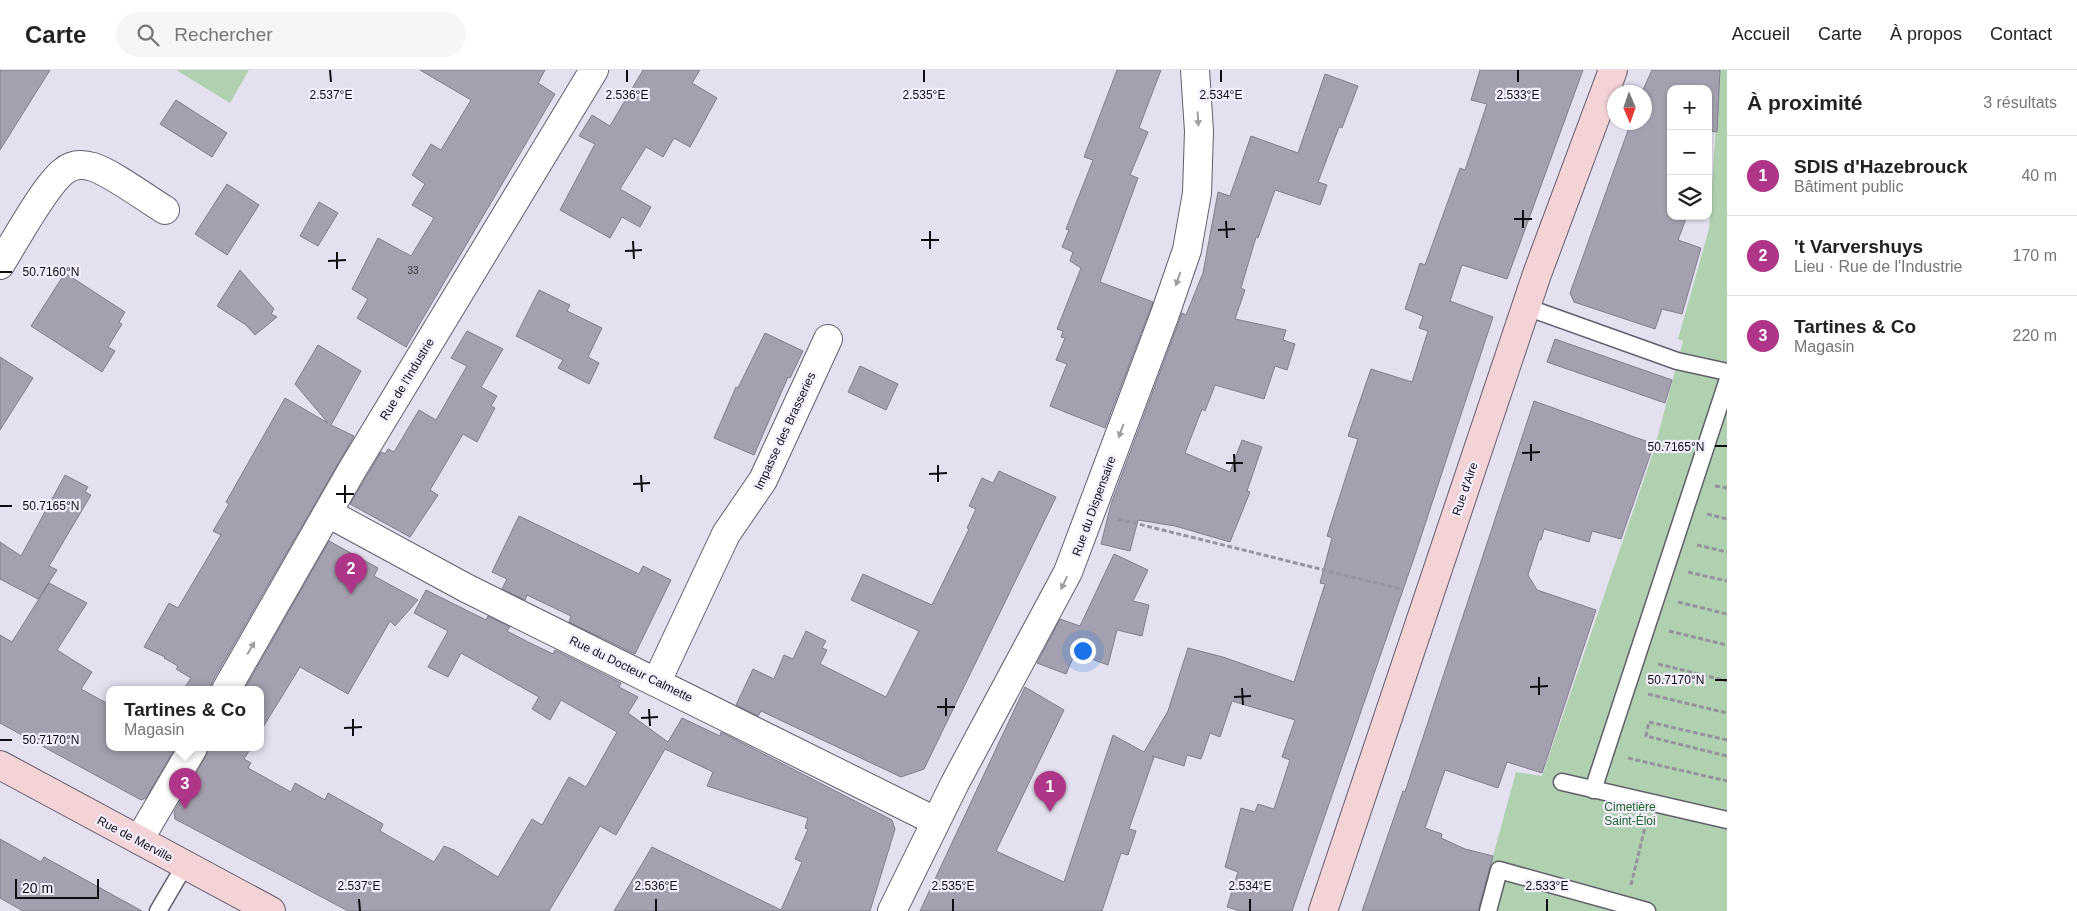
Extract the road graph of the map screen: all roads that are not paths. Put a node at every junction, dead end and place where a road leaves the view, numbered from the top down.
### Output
1 (594, 70) edge
2 (1195, 70) edge
3 (1613, 70) edge
4 (165, 210) dead end
5 (0, 266) edge
6 (1526, 307) junction
7 (828, 339) dead end
8 (1727, 372) edge
9 (1727, 382) edge
10 (328, 513) junction
11 (657, 682) junction
12 (228, 686) edge
13 (191, 751) edge
14 (0, 765) edge
15 (1562, 782) dead end
16 (1593, 790) junction
17 (1727, 820) edge
18 (935, 821) junction
19 (139, 840) junction
20 (185, 865) junction
21 (158, 911) edge
22 (271, 911) edge
23 (892, 911) edge
24 (1323, 911) edge
25 (1488, 911) edge
26 (1647, 911) edge

1 - 10 street, Rue de l'Industrie
2 -> 18 street, Rue du Dispensaire
3 - 6 main road, Rue d'Aire
4 - 5 street
6 - 8 lane
6 - 24 main road, Rue d'Aire
7 - 11 street, Impasse des Brasseries
9 - 16 lane
10 - 11 street, Rue du Docteur Calmette
12 -> 10 street, Rue de l'Industrie
11 - 18 street, Rue du Docteur Calmette
13 - 19 street
14 - 19 main road, Rue de Merville
15 - 16 lane
16 - 17 lane
18 - 23 street, Rue du Dispensaire
19 - 20 main road, Rue de Merville
20 - 21 lane
20 - 22 main road, Rue de Merville
25 - 26 lane

